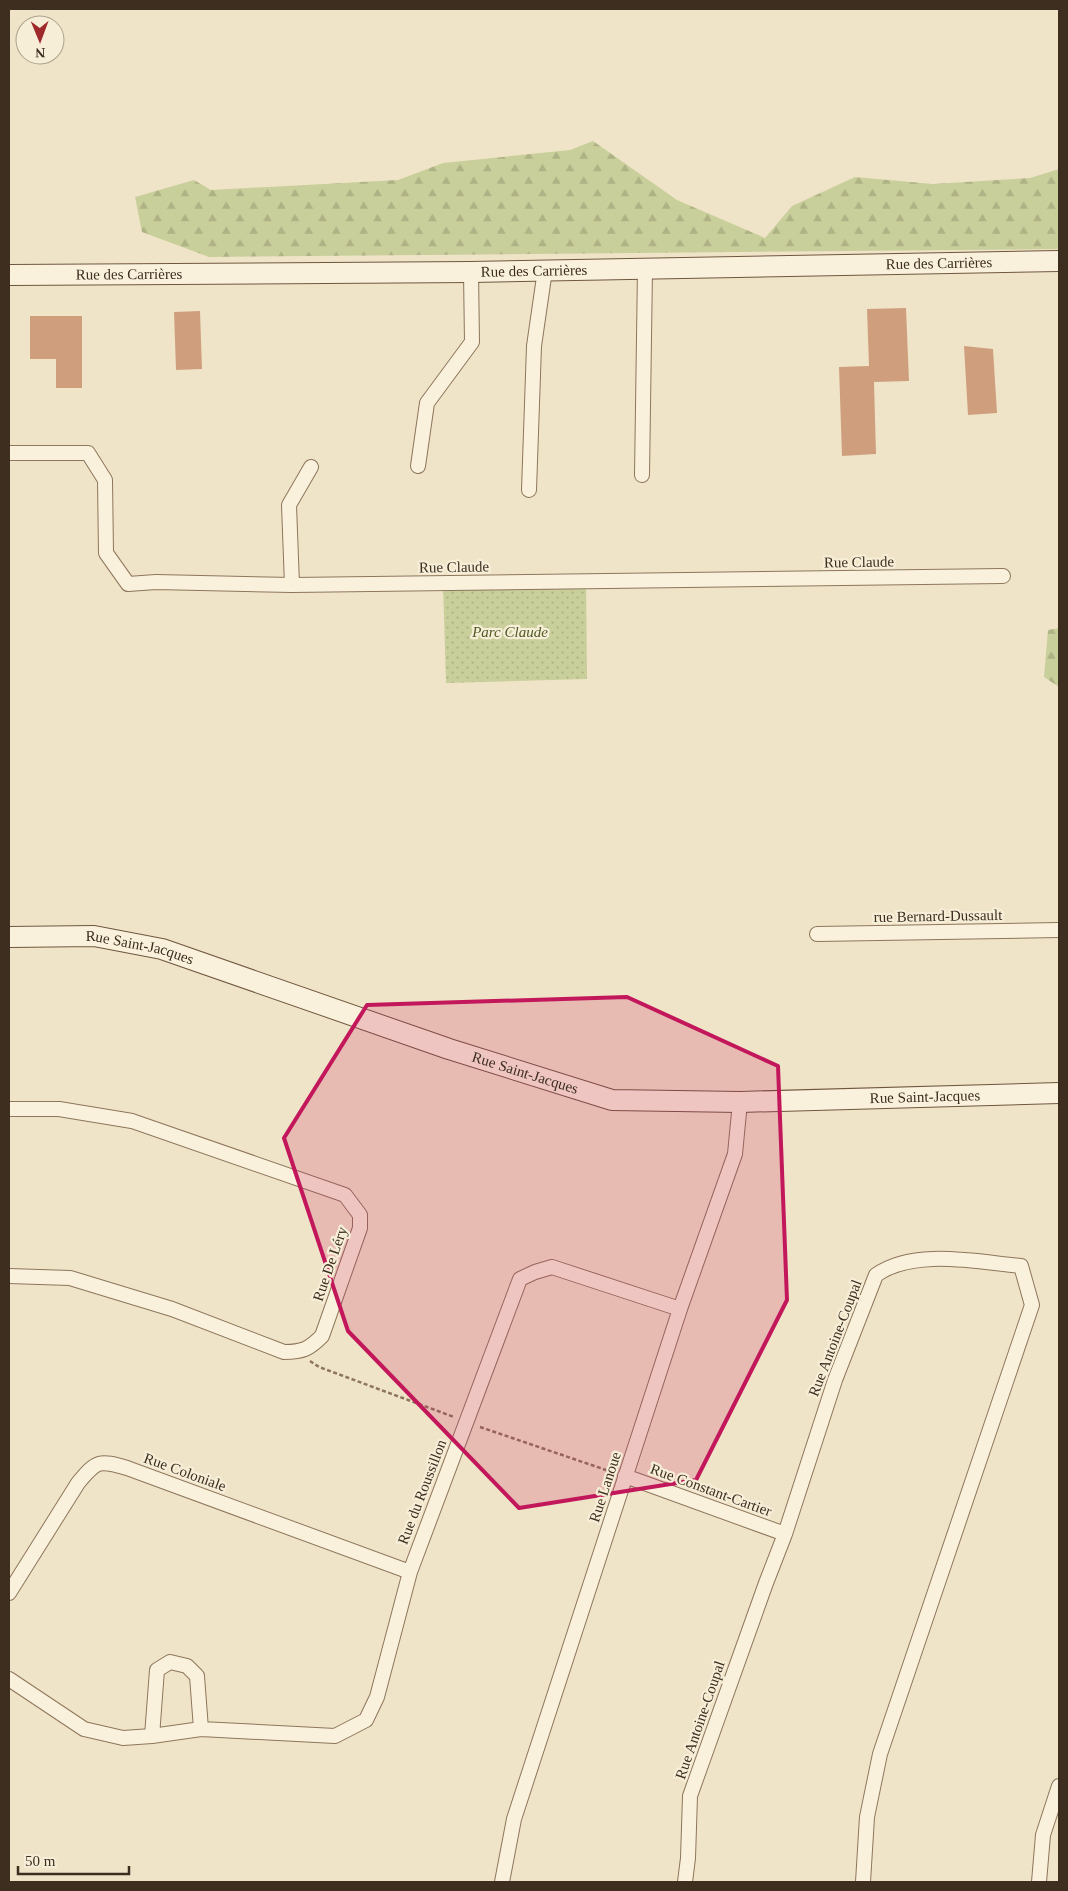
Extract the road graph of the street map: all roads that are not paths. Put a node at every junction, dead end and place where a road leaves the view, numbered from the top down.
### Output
1 (1059, 261) edge
2 (646, 269) junction
3 (545, 270) junction
4 (470, 272) junction
5 (9, 276) edge
6 (9, 454) edge
7 (418, 466) dead end
8 (311, 467) dead end
9 (642, 475) dead end
10 (529, 490) dead end
11 (1003, 576) dead end
12 (292, 585) junction
13 (1059, 930) edge
14 (817, 934) dead end
15 (9, 937) edge
16 (1059, 1093) edge
17 (740, 1102) junction
18 (9, 1109) edge
19 (9, 1276) edge
20 (680, 1309) junction
21 (625, 1476) junction
22 (785, 1534) junction
23 (410, 1572) junction
24 (9, 1594) edge
25 (9, 1679) edge
26 (201, 1729) junction
27 (152, 1736) junction
28 (1059, 1786) edge
29 (502, 1882) edge
30 (685, 1882) edge
31 (863, 1882) edge
32 (1039, 1882) edge

1 - 2 street, Rue des Carrières
2 - 3 street, Rue des Carrières
2 - 9 street
3 - 4 street, Rue des Carrières
3 - 10 street
4 - 5 street, Rue des Carrières
4 - 7 street
6 - 12 street, Rue Claude
8 - 12 street
11 - 12 street, Rue Claude
13 - 14 street, rue Bernard-Dussault
15 - 17 street, Rue Saint-Jacques
16 - 17 street, Rue Saint-Jacques
17 - 20 street, Rue Lanoue
18 - 19 street, Rue De Léry
20 - 21 street, Rue Lanoue
20 - 23 street, Rue du Roussillon
21 - 22 street, Rue Constant-Cartier
21 - 29 street, Rue Lanoue
22 - 30 street, Rue Antoine-Coupal
22 - 31 street, Rue Antoine-Coupal
23 - 24 street, Rue Coloniale
23 - 26 street, Rue du Roussillon
25 - 27 street, Rue du Roussillon
26 - 27 street, Rue du Roussillon
26 - 27 street
28 - 32 street

